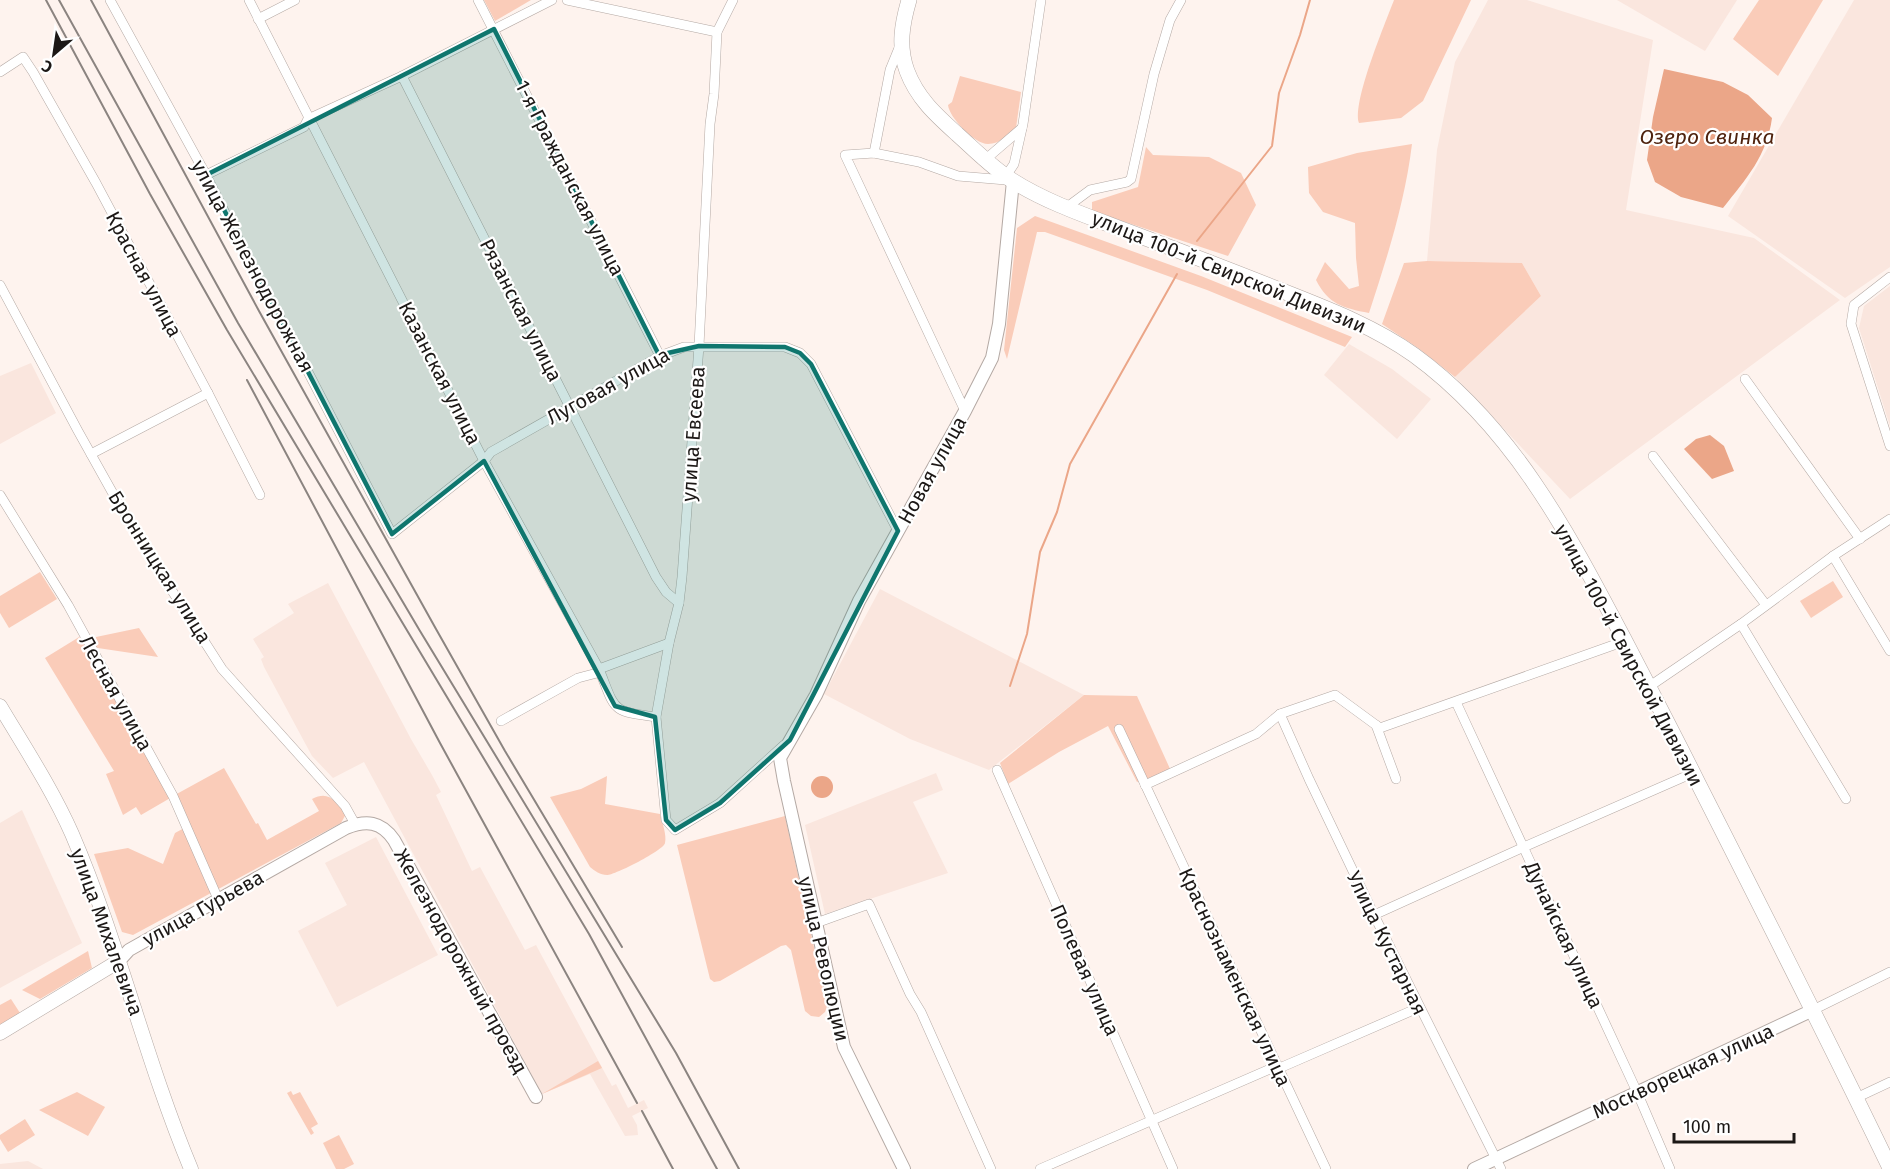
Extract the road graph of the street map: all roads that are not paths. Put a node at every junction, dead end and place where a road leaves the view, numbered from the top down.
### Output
1 (110, 0) edge
2 (249, 0) edge
3 (295, 0) edge
4 (478, 0) edge
5 (552, 0) edge
6 (567, 0) edge
7 (733, 0) edge
8 (909, 0) edge
9 (1041, 0) edge
10 (1181, 0) edge
11 (258, 19) junction
12 (494, 28) junction
13 (717, 32) junction
14 (901, 43) junction
15 (0, 72) edge
16 (402, 76) junction
17 (308, 119) junction
18 (1022, 128) junction
19 (874, 153) junction
20 (986, 159) junction
21 (206, 175) junction
22 (1006, 176) junction
23 (1067, 207) junction
24 (1890, 277) edge
25 (0, 285) edge
26 (699, 346) junction
27 (660, 356) junction
28 (1745, 379) dead end
29 (208, 393) junction
30 (570, 407) junction
31 (964, 411) junction
32 (1890, 446) edge
33 (91, 454) junction
34 (1653, 456) dead end
35 (484, 461) junction
36 (0, 495) edge
37 (260, 495) dead end
38 (1890, 519) edge
39 (898, 531) junction
40 (393, 534) joint
41 (1860, 539) junction
42 (1833, 556) junction
43 (679, 603) junction
44 (1766, 605) junction
45 (1741, 624) junction
46 (1624, 640) junction
47 (669, 643) junction
48 (1890, 651) edge
49 (599, 669) junction
50 (1650, 686) junction
51 (1456, 702) junction
52 (0, 706) edge
53 (1280, 714) junction
54 (656, 717) junction
55 (501, 721) dead end
56 (1376, 725) junction
57 (1119, 729) dead end
58 (790, 740) junction
59 (997, 770) dead end
60 (1694, 773) junction
61 (1396, 779) dead end
62 (1145, 785) junction
63 (1846, 799) dead end
64 (355, 824) junction
65 (1524, 847) junction
66 (218, 899) junction
67 (1374, 915) junction
68 (816, 923) junction
69 (118, 960) junction
70 (1890, 972) edge
71 (1418, 1008) junction
72 (1813, 1010) junction
73 (0, 1033) edge
74 (1277, 1066) junction
75 (1890, 1082) edge
76 (1637, 1092) junction
77 (536, 1097) dead end
78 (1856, 1098) junction
79 (1151, 1120) junction
80 (1498, 1164) edge
81 (1890, 1168) edge
82 (191, 1169) edge
83 (904, 1169) edge
84 (991, 1169) edge
85 (1040, 1169) edge
86 (1173, 1169) edge
87 (1326, 1169) edge
88 (1474, 1169) edge
89 (1670, 1169) edge

1 - 21 street, улица Железнодорожная
2 - 11 street, Казанская улица
3 - 11 street
4 - 12 street, 1-я Гражданская улица
5 - 12 street
6 - 13 street
7 - 13 street
8 - 14 main road, улица 100-й Свирской Дивизии
9 - 18 street
10 - 23 street
11 - 17 street, Казанская улица
12 - 16 street
12 - 27 street, 1-я Гражданская улица
13 - 26 street, улица Евсеева
14 - 19 street
14 - 20 main road, улица 100-й Свирской Дивизии
15 - 29 street, Красная улица
16 - 17 street
16 - 30 street, Рязанская улица
17 - 21 street
17 - 35 street, Казанская улица
18 - 20 street
18 - 22 street
19 - 22 street
19 - 31 street
20 - 22 main road, улица 100-й Свирской Дивизии
21 - 40 street, улица Железнодорожная
22 - 23 main road, улица 100-й Свирской Дивизии
22 - 31 street, Новая улица
23 - 46 main road, улица 100-й Свирской Дивизии
24 - 32 street
25 - 33 street, Бронницкая улица
26 - 27 street, Луговая улица
26 - 39 street, Луговая улица
26 - 43 street, улица Евсеева
27 - 30 street, Луговая улица
28 - 41 street
29 - 33 street
29 - 37 street, Красная улица
30 - 35 street, Луговая улица
30 - 43 street, Рязанская улица
31 - 39 street, Новая улица
33 - 64 street, Бронницкая улица
34 - 44 street
35 - 40 street, Луговая улица
35 - 49 street, Казанская улица
36 - 66 street, Лесная улица
38 - 41 street
39 - 58 street, Новая улица
41 - 42 street
42 - 44 street
42 - 48 street
43 - 47 street, улица Евсеева
44 - 45 street
45 - 50 street
45 - 63 street
46 - 50 main road, улица 100-й Свирской Дивизии
46 - 51 street
47 - 49 street
47 - 54 street, улица Евсеева
49 - 54 street, Казанская улица
49 - 55 street
50 - 60 main road, улица 100-й Свирской Дивизии
51 - 56 street
51 - 65 street, Дунайская улица
52 - 69 main road, улица Михалевича
53 - 56 street
53 - 62 street
53 - 67 street, Улица Кустарная
54 - 58 street, улица Евсеева
56 - 61 street
57 - 62 street, Краснознаменская улица
58 - 68 street, улица Революции
59 - 79 street, Полевая улица
60 - 65 street
60 - 72 main road, улица 100-й Свирской Дивизии
62 - 74 street, Краснознаменская улица
64 - 66 street, улица Гурьева
64 - 77 street, Железнодорожный проезд
65 - 67 street
65 - 76 street, Дунайская улица
66 - 69 street, улица Гурьева
67 - 71 street, Улица Кустарная
68 - 83 street, улица Революции
68 - 84 street
69 - 73 main road, улица Гурьева
69 - 82 main road, улица Михалевича
70 - 72 street, Москворецкая улица
71 - 74 street
71 - 80 street, Улица Кустарная
72 - 76 street, Москворецкая улица
72 - 78 main road, улица 100-й Свирской Дивизии
74 - 79 street
74 - 87 street, Краснознаменская улица
75 - 78 street
76 - 80 street, Москворецкая улица
76 - 89 street, Дунайская улица
78 - 81 main road, улица 100-й Свирской Дивизии
79 - 85 street
79 - 86 street, Полевая улица
80 - 88 street, Москворецкая улица

